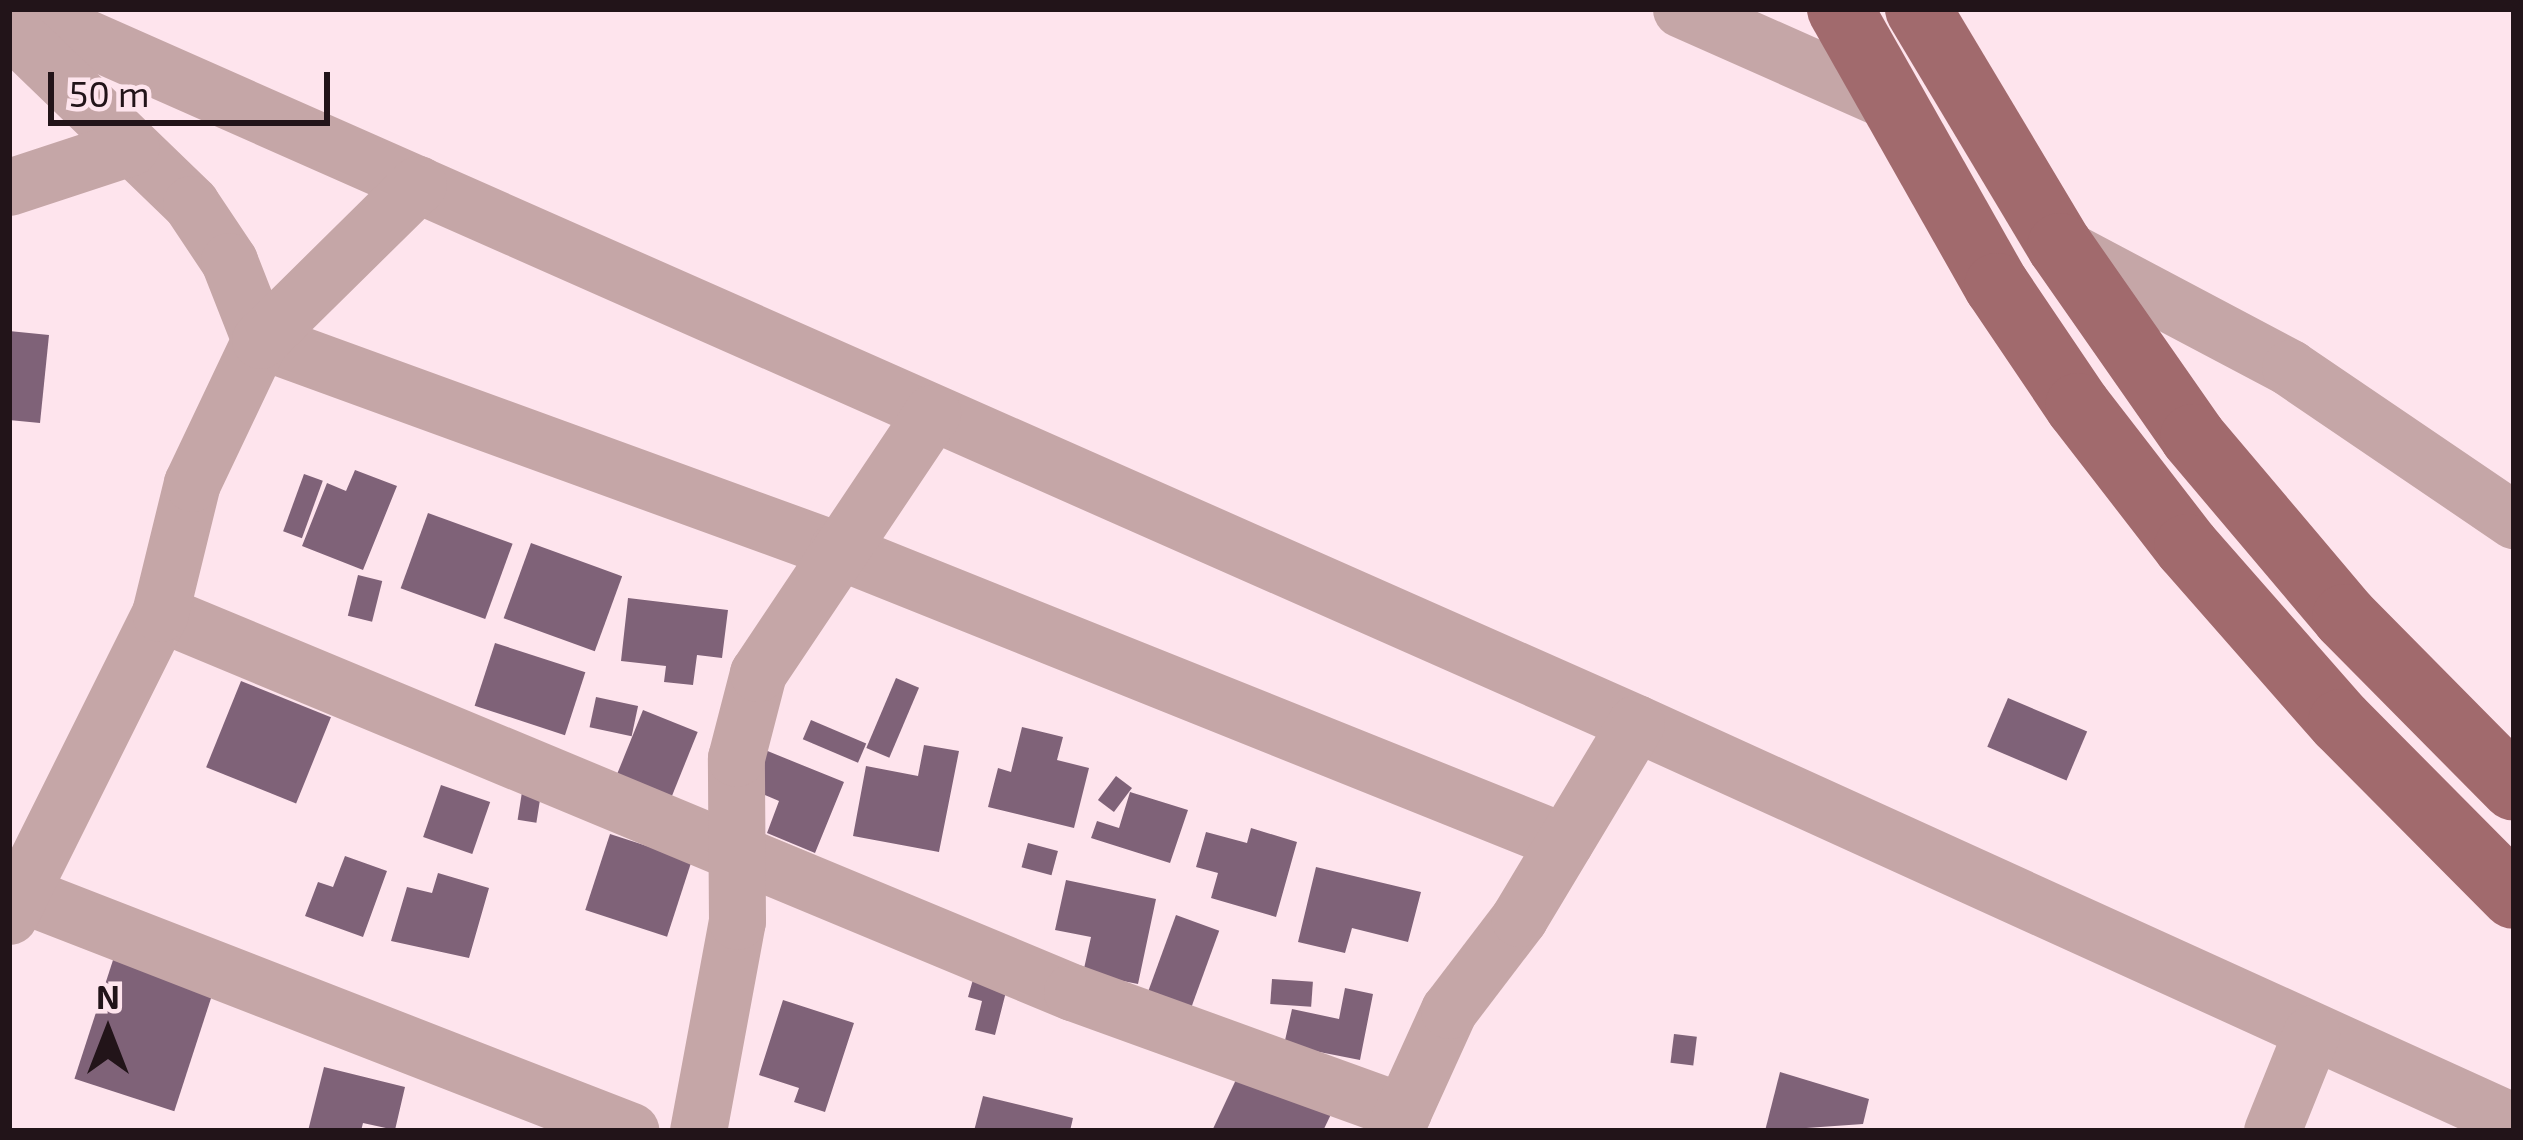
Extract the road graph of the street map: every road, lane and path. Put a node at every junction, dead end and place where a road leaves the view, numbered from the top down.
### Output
1 (21, 9) edge
2 (1681, 9) edge
3 (1840, 9) edge
4 (1918, 9) edge
5 (9, 28) edge
6 (1891, 102) junction
7 (131, 147) junction
8 (418, 184) junction
9 (9, 188) edge
10 (2060, 246) junction
11 (260, 340) junction
12 (932, 413) junction
13 (2514, 520) edge
14 (837, 550) junction
15 (160, 614) junction
16 (1636, 723) junction
17 (2514, 788) edge
18 (1565, 842) junction
19 (734, 852) junction
20 (2514, 896) edge
21 (13, 900) edge
22 (2312, 1034) junction
23 (1399, 1121) edge
24 (2514, 1122) edge
25 (631, 1131) edge
26 (698, 1131) edge
27 (2272, 1131) edge

1 - 8 street
2 - 6 street
3 - 6 main road
4 - 10 main road
5 - 7 street
6 - 20 main road
7 - 9 street
7 - 11 street
8 - 11 street
8 - 12 street
10 - 13 street
10 - 17 main road
11 - 14 street
11 - 15 street
12 - 14 street
12 - 16 street
14 - 18 street
14 - 19 street
15 - 19 street
15 - 21 street
16 - 18 street
16 - 22 street
18 - 23 street
19 - 23 street
19 - 26 street
21 - 25 street
22 - 24 street
22 - 27 street

